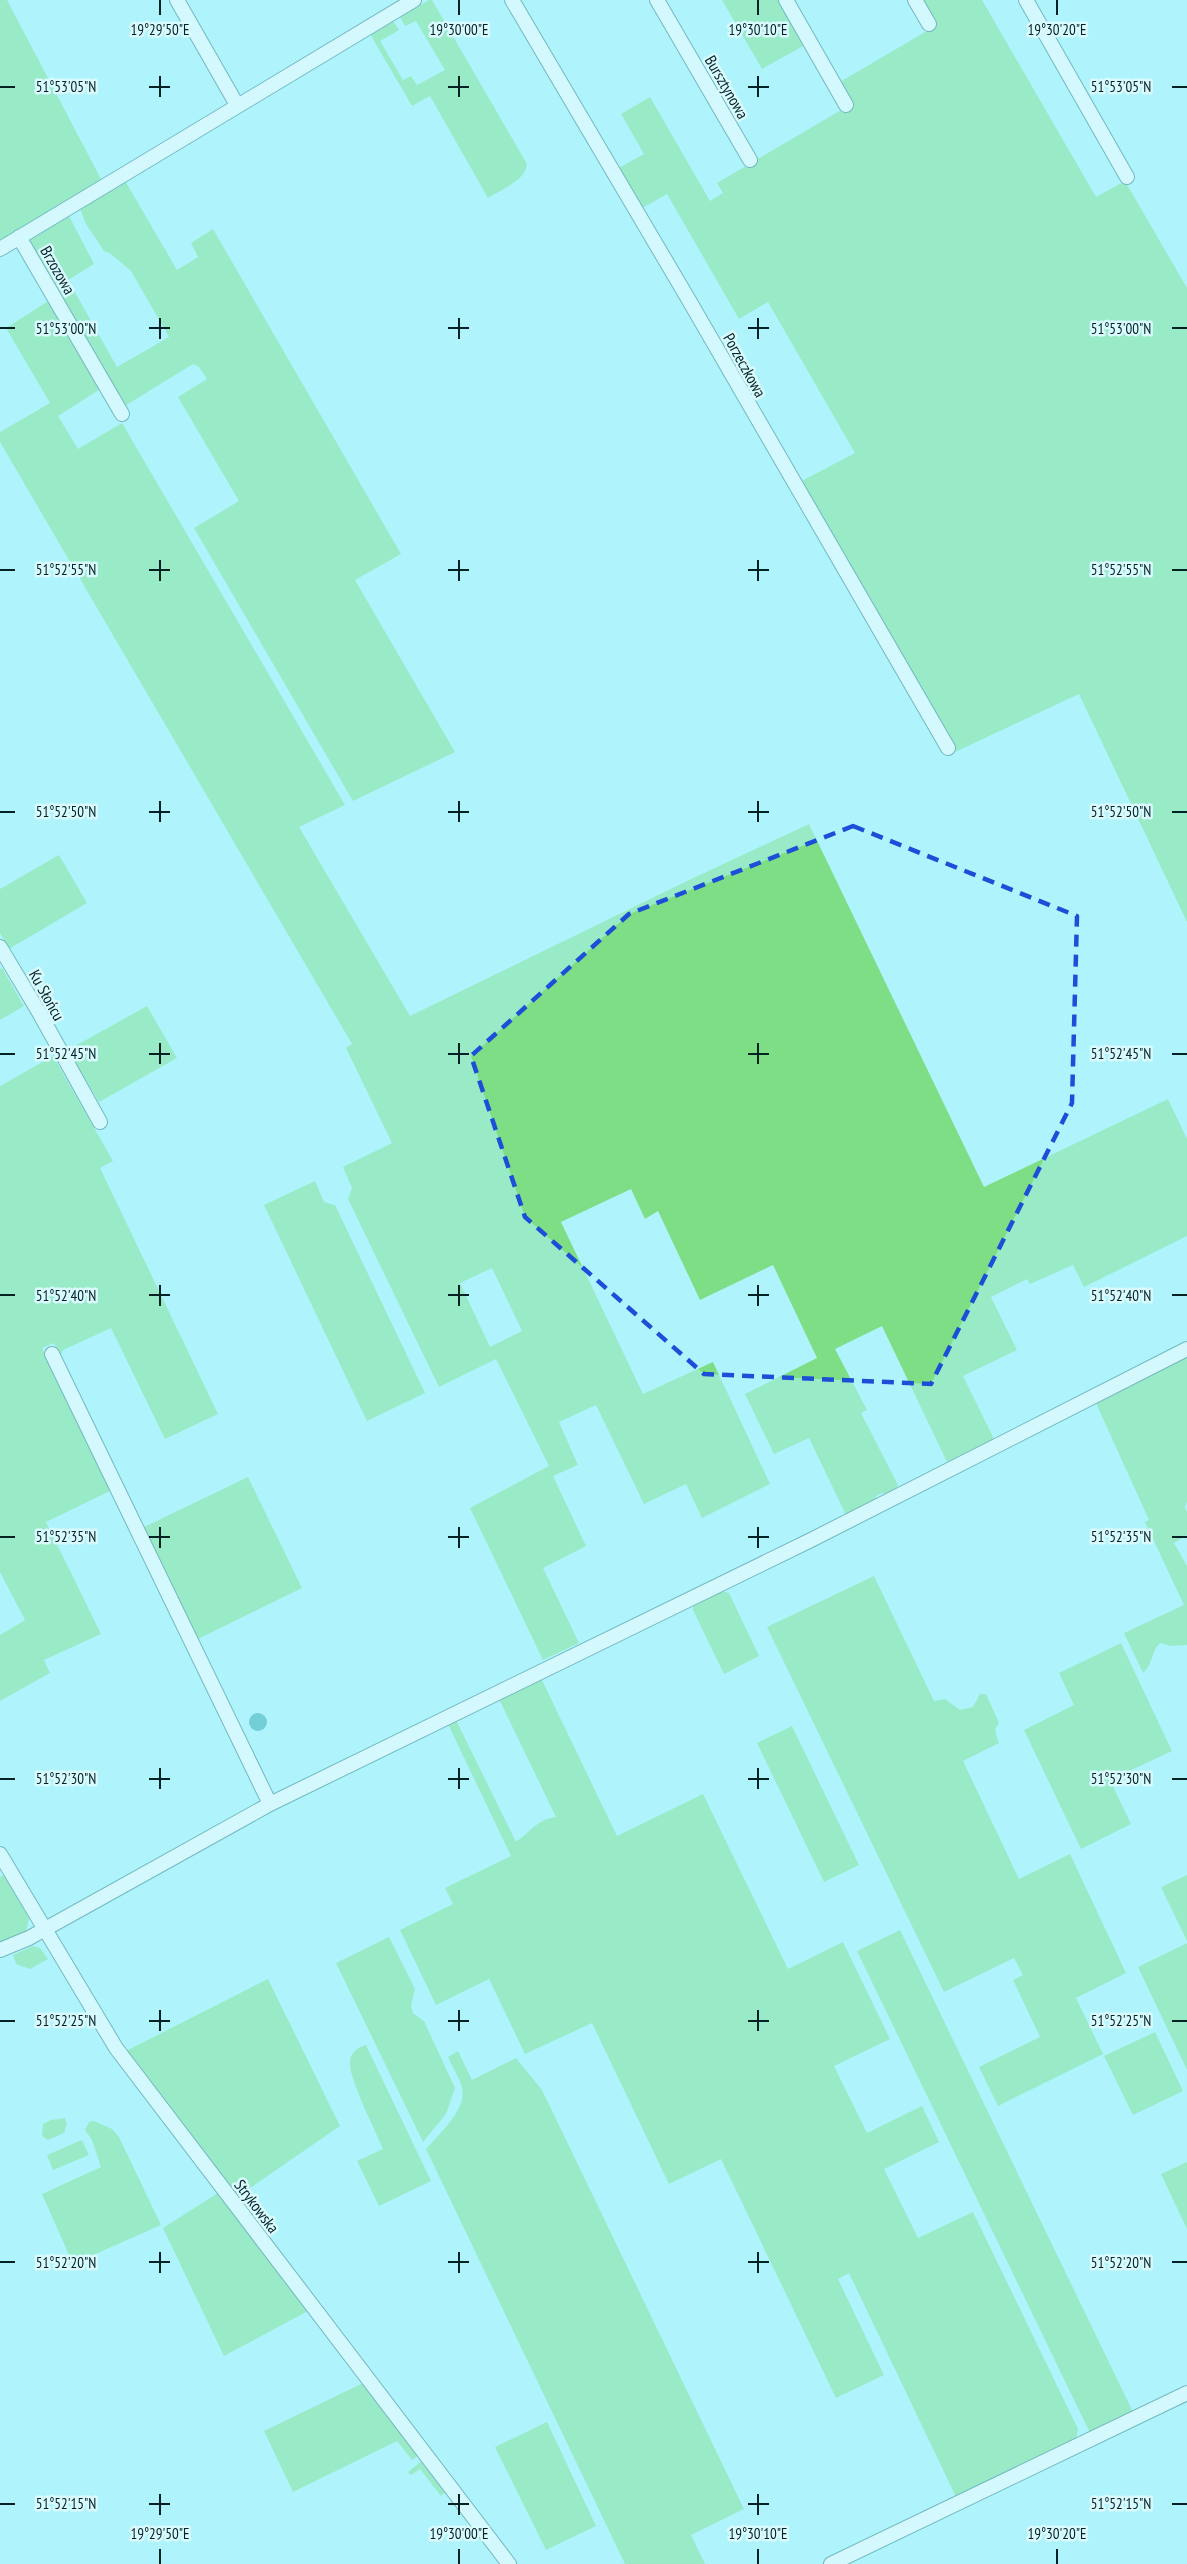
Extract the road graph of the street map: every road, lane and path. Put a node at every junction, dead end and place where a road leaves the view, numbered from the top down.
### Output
1 (177, 0) edge
2 (414, 0) edge
3 (512, 0) edge
4 (657, 0) edge
5 (786, 0) edge
6 (915, 0) edge
7 (1026, 0) edge
8 (929, 24) dead end
9 (237, 105) junction
10 (846, 105) dead end
11 (750, 160) dead end
12 (1128, 177) dead end
13 (19, 237) junction
14 (0, 249) edge
15 (122, 414) dead end
16 (948, 747) dead end
17 (0, 947) edge
18 (100, 1122) dead end
19 (1187, 1349) edge
20 (52, 1354) dead end
21 (270, 1804) junction
22 (0, 1854) edge
23 (44, 1929) junction
24 (0, 1950) edge
25 (1187, 2392) edge
26 (508, 2564) edge
27 (831, 2564) edge

1 - 9 street
2 - 9 street
3 - 16 street, Porzeczkowa
4 - 11 street, Bursztynowa
5 - 10 street
6 - 8 street
7 - 12 street
9 - 13 street
13 - 14 street
13 - 15 street, Brzozowa
17 - 18 street, Ku Słońcu
19 - 21 street
20 - 21 street
21 - 23 street
22 - 23 street, Strykowska
23 - 24 street
23 - 26 street, Strykowska
25 - 27 street

